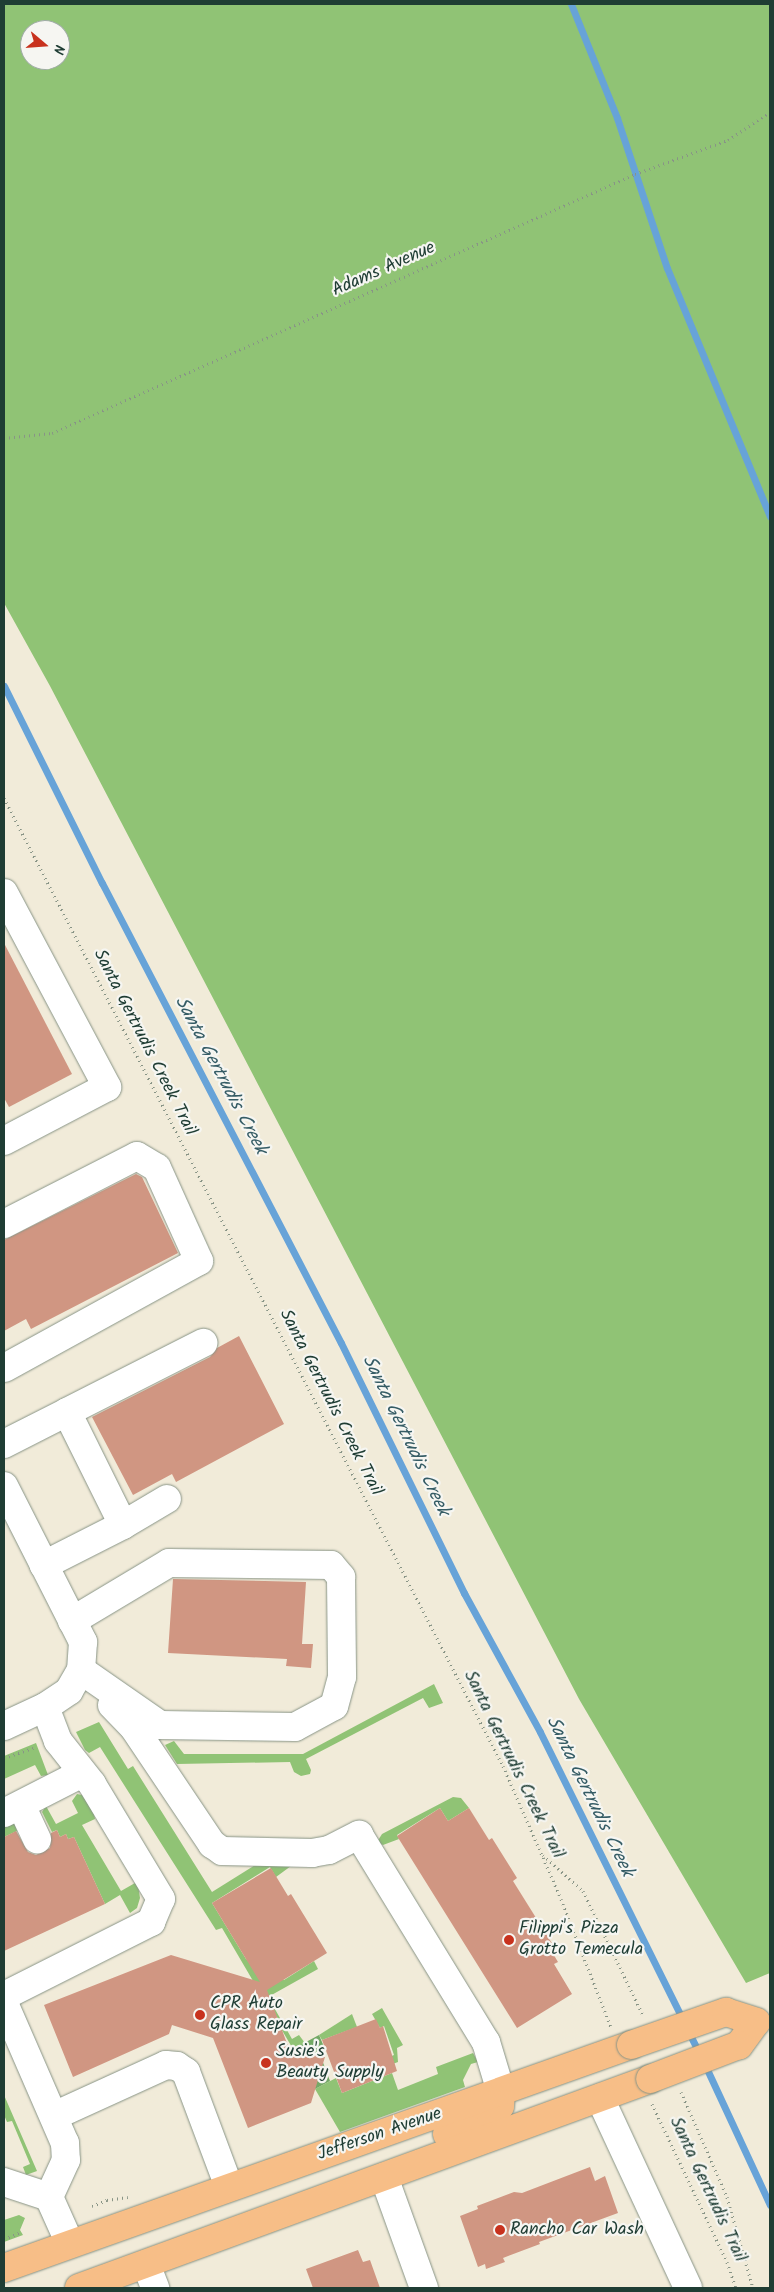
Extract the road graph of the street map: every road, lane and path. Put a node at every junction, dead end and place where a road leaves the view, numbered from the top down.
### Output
1 (770, 112) edge
2 (4, 438) edge
3 (4, 798) edge
4 (4, 894) edge
5 (4, 1141) edge
6 (4, 1224) edge
7 (203, 1343) dead end
8 (4, 1368) edge
9 (67, 1412) junction
10 (4, 1444) edge
11 (7, 1499) edge
12 (167, 1499) dead end
13 (123, 1525) junction
14 (44, 1565) junction
15 (72, 1621) junction
16 (82, 1670) junction
17 (45, 1708) junction
18 (4, 1726) edge
19 (58, 1741) junction
20 (4, 1758) edge
21 (82, 1773) junction
22 (13, 1809) edge
23 (37, 1839) dead end
24 (4, 1996) edge
25 (4, 2003) edge
26 (763, 2019) edge
27 (637, 2064) junction
28 (500, 2092) junction
29 (600, 2098) junction
30 (54, 2116) junction
31 (384, 2177) junction
32 (4, 2182) edge
33 (229, 2187) junction
34 (49, 2197) junction
35 (269, 2219) junction
36 (21, 2232) dead end
37 (4, 2239) edge
38 (70, 2244) junction
39 (4, 2268) edge
40 (151, 2276) edge
41 (79, 2288) edge
42 (424, 2288) edge
43 (688, 2288) edge
44 (736, 2288) edge

1 - 2 path, Adams Avenue
3 - 27 path, Santa Gertrudis Creek Trail
4 - 5 street
6 - 8 street
7 - 9 street
9 - 10 street
9 - 13 street
11 - 14 street
12 - 13 street
13 - 14 street
14 - 15 street
15 - 16 street
15 - 16 street
16 - 17 street
16 - 28 street
17 - 18 street
17 - 19 street
19 - 20 path
19 - 21 street
21 - 22 street
21 - 24 street
22 - 23 street
25 - 30 street
26 - 27 main road, Jefferson Avenue, bridge
26 - 27 main road, Jefferson Avenue, bridge
27 - 28 main road, Jefferson Avenue
27 - 29 main road, Jefferson Avenue
27 - 44 path, Santa Gertrudis Trail
28 - 33 main road, Jefferson Avenue
28 - 35 main road
29 - 31 main road, Jefferson Avenue
29 - 43 street
30 - 33 street
30 - 34 street
31 - 35 main road, Jefferson Avenue
31 - 42 street
32 - 34 street
33 - 38 main road, Jefferson Avenue
34 - 38 street
35 - 40 main road, Jefferson Avenue
36 - 37 path
38 - 39 main road, Jefferson Avenue
40 - 41 main road, Jefferson Avenue

